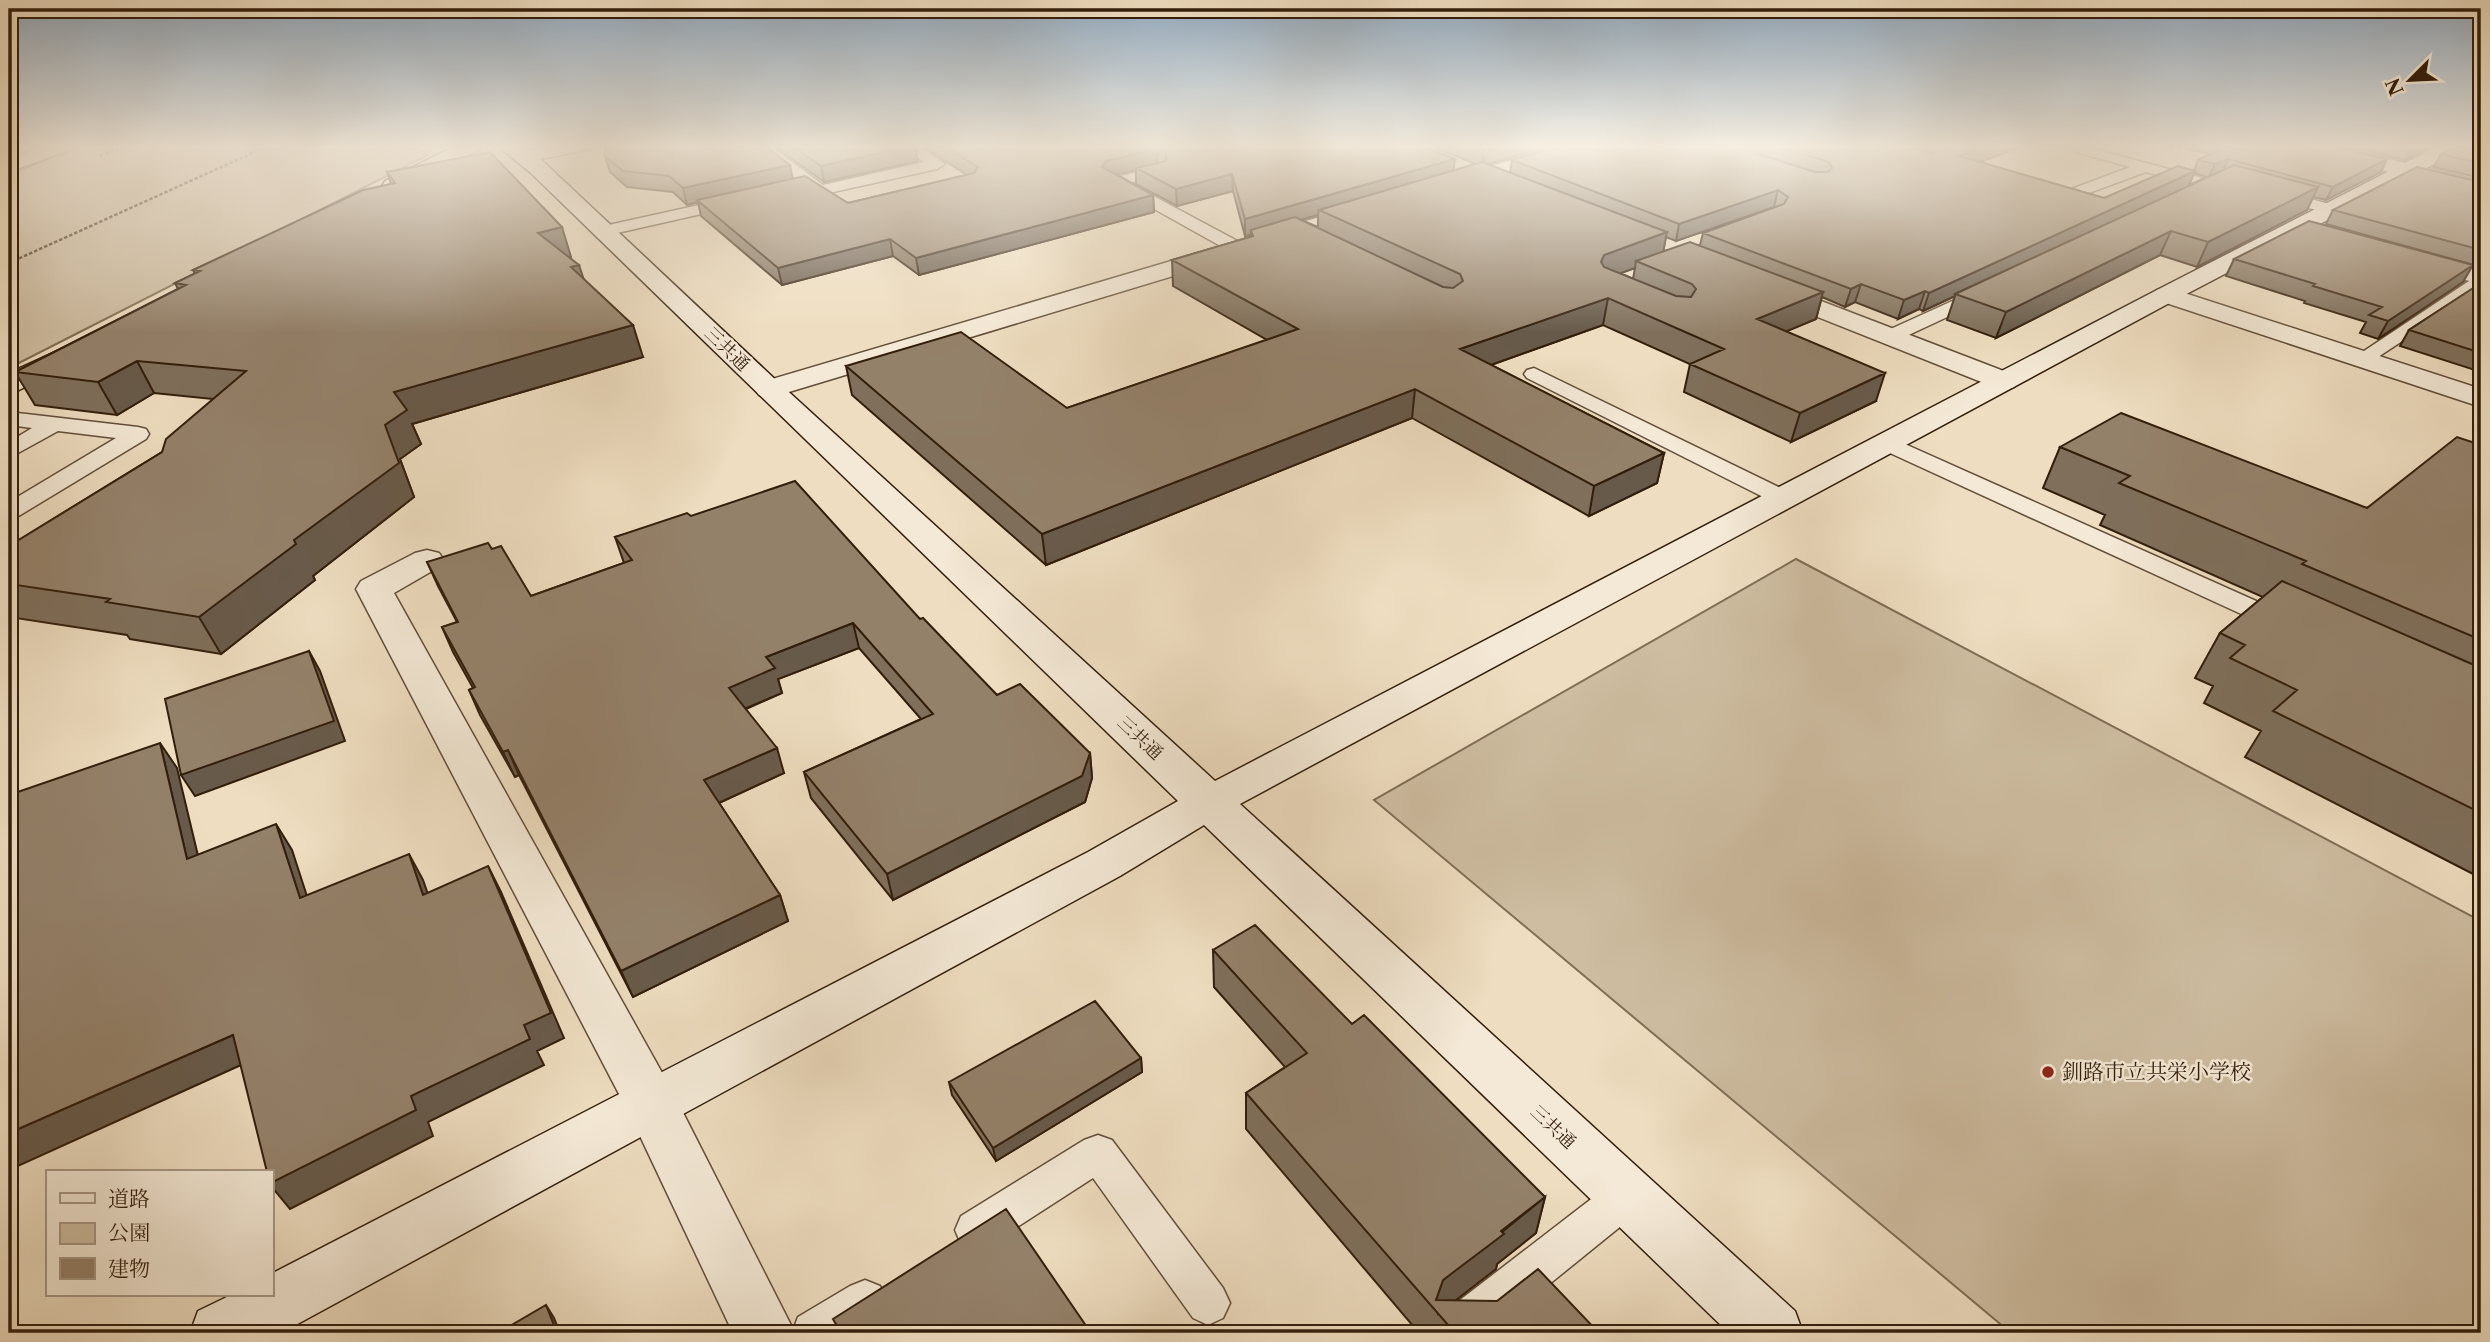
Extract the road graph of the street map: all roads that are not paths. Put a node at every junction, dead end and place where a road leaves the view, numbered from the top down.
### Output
1 (578, 208) edge
2 (708, 208) edge
3 (1162, 208) edge
4 (1376, 208) edge
5 (2291, 208) edge
6 (2347, 208) edge
7 (2322, 224) junction
8 (604, 231) junction
9 (1295, 232) junction
10 (1319, 243) edge
11 (1239, 249) junction
12 (2390, 252) edge
13 (2481, 279) edge
14 (1751, 282) edge
15 (2002, 284) edge
16 (2166, 295) junction
17 (1891, 337) junction
18 (83, 346) edge
19 (2362, 359) junction
20 (1534, 374) dead end
21 (2004, 381) junction
22 (9, 384) edge
23 (769, 389) junction
24 (2481, 398) edge
25 (9, 419) edge
26 (55, 424) junction
27 (1887, 443) junction
28 (9, 451) edge
29 (1783, 498) junction
30 (9, 512) edge
31 (427, 560) edge
32 (2299, 631) edge
33 (1208, 803) junction
34 (651, 1103) junction
35 (1627, 1196) junction
36 (939, 1254) edge
37 (894, 1283) edge
38 (1208, 1303) dead end
39 (220, 1333) edge
40 (765, 1333) edge
41 (814, 1333) edge
42 (1454, 1333) edge
43 (1773, 1333) edge

1 - 8 street, 三共通
2 - 8 lane
3 - 11 lane
4 - 9 street
5 - 7 lane
6 - 7 street
7 - 16 street
8 - 23 street, 三共通
9 - 10 lane
9 - 11 street
11 - 23 street
12 - 13 street
13 - 19 lane
14 - 17 street
15 - 17 lane
16 - 19 street
16 - 21 street
17 - 21 street
18 - 22 street
19 - 24 street
20 - 29 lane
21 - 27 street
23 - 33 street, 三共通
25 - 26 lane
26 - 28 lane
26 - 30 lane
27 - 29 street
27 - 32 lane
29 - 33 street
31 - 34 street
33 - 34 street
33 - 35 street, 三共通
34 - 39 street
34 - 40 street
35 - 42 lane
35 - 43 street, 三共通
36 - 38 lane
37 - 41 lane

